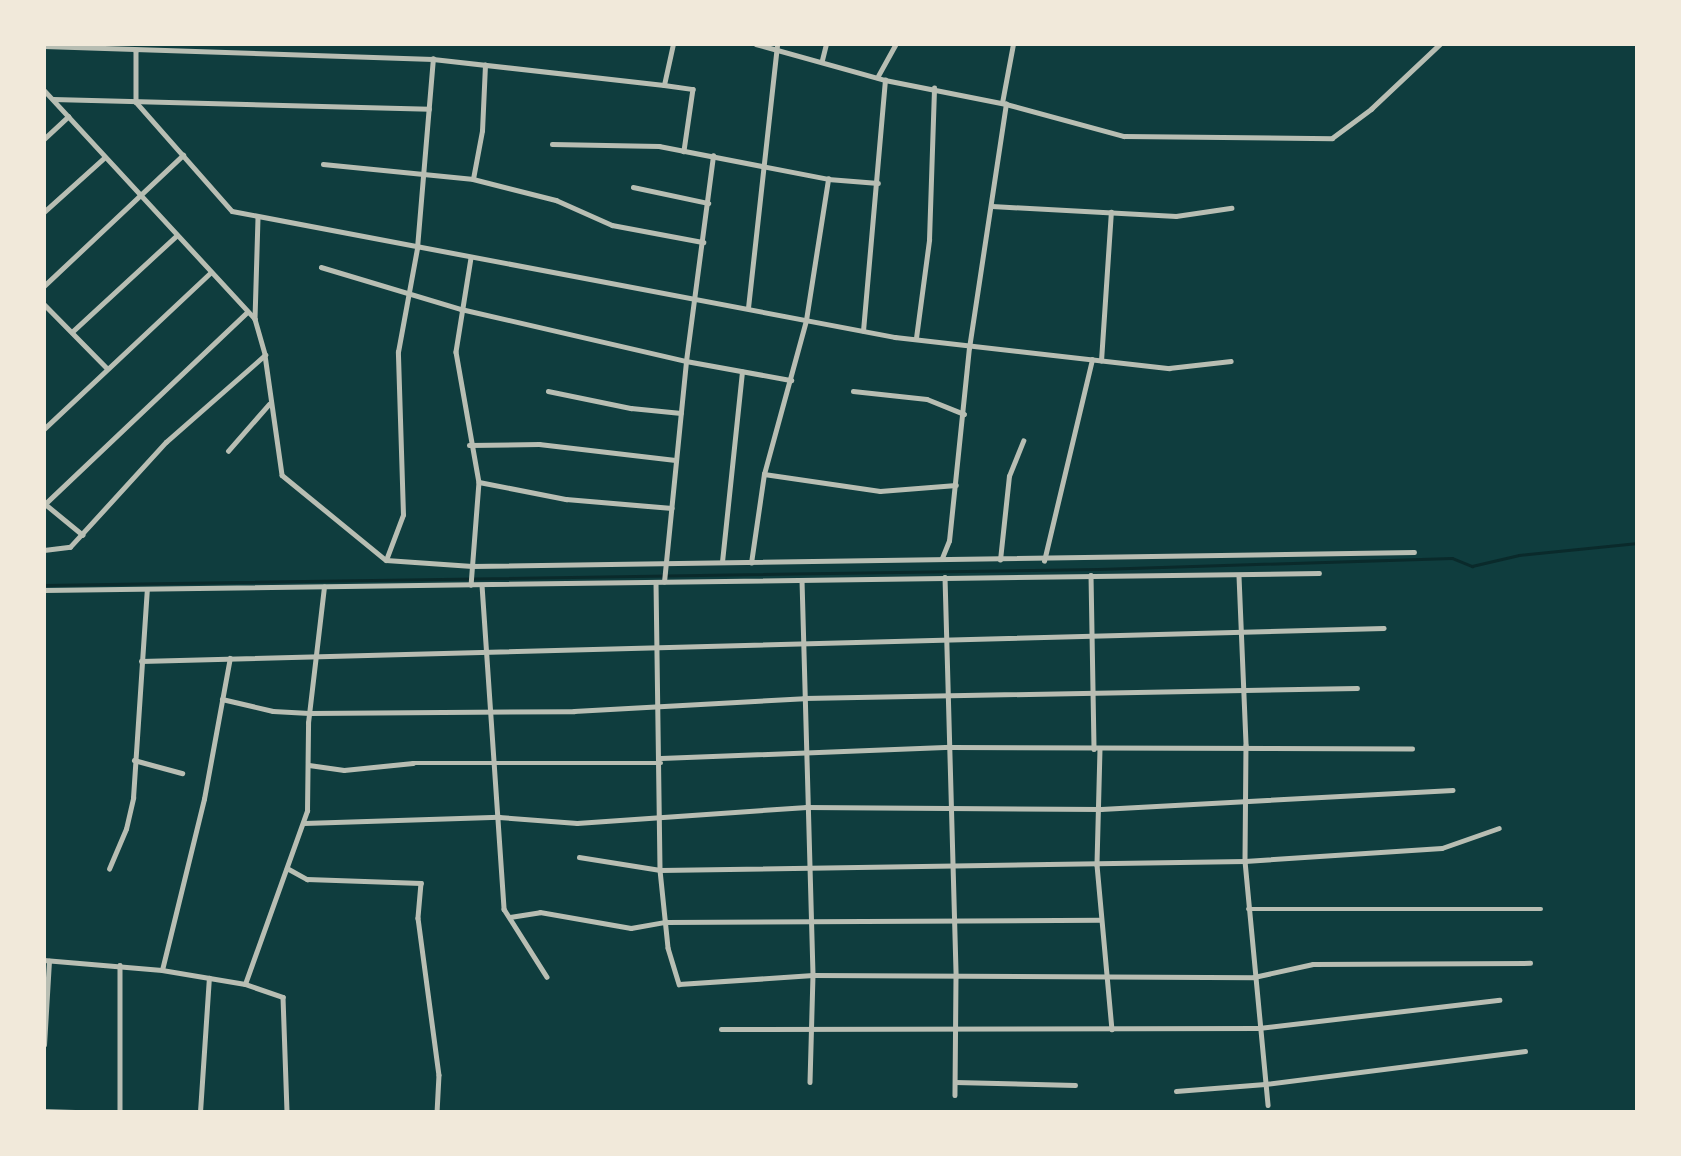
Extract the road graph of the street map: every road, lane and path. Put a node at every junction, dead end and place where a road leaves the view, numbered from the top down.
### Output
1 (673, 44) edge
2 (756, 44) edge
3 (826, 44) edge
4 (896, 44) edge
5 (1013, 44) edge
6 (1440, 44) edge
7 (44, 46) edge
8 (777, 47) edge
9 (136, 52) junction
10 (433, 59) junction
11 (822, 60) junction
12 (485, 65) junction
13 (878, 76) junction
14 (885, 80) junction
15 (664, 85) junction
16 (934, 88) junction
17 (44, 90) edge
18 (53, 99) junction
19 (136, 102) junction
20 (1004, 104) junction
21 (429, 109) junction
22 (68, 117) junction
23 (44, 139) edge
24 (552, 144) dead end
25 (684, 151) junction
26 (183, 155) junction
27 (713, 156) junction
28 (104, 158) junction
29 (323, 164) dead end
30 (766, 166) junction
31 (422, 173) junction
32 (473, 179) junction
33 (828, 179) junction
34 (878, 183) junction
35 (633, 187) dead end
36 (139, 196) junction
37 (708, 203) junction
38 (992, 206) junction
39 (1231, 208) dead end
40 (44, 212) edge
41 (1111, 212) junction
42 (258, 218) junction
43 (176, 236) junction
44 (703, 242) junction
45 (416, 248) junction
46 (471, 258) junction
47 (321, 267) dead end
48 (210, 273) junction
49 (44, 286) edge
50 (408, 292) junction
51 (694, 298) junction
52 (44, 304) edge
53 (748, 308) junction
54 (461, 309) junction
55 (246, 313) junction
56 (255, 320) junction
57 (806, 320) junction
58 (863, 331) junction
59 (72, 332) junction
60 (916, 338) junction
61 (969, 348) junction
62 (265, 355) junction
63 (1092, 360) junction
64 (686, 361) junction
65 (1101, 361) junction
66 (1231, 361) dead end
67 (107, 369) junction
68 (742, 372) junction
69 (791, 380) junction
70 (548, 391) dead end
71 (853, 391) dead end
72 (269, 404) junction
73 (681, 413) junction
74 (964, 414) junction
75 (44, 429) edge
76 (1023, 441) dead end
77 (469, 445) junction
78 (228, 451) dead end
79 (676, 460) junction
80 (764, 474) junction
81 (478, 482) junction
82 (956, 485) junction
83 (44, 503) edge
84 (672, 508) junction
85 (83, 535) junction
86 (44, 550) edge
87 (1414, 552) dead end
88 (942, 558) junction
89 (386, 560) junction
90 (1000, 560) junction
91 (1044, 561) junction
92 (722, 562) junction
93 (751, 563) junction
94 (666, 564) junction
95 (472, 566) junction
96 (1320, 573) dead end
97 (1091, 575) junction
98 (1239, 576) junction
99 (945, 577) junction
100 (664, 580) junction
101 (802, 580) junction
102 (656, 582) junction
103 (471, 583) junction
104 (482, 585) junction
105 (324, 587) junction
106 (147, 589) junction
107 (44, 590) edge
108 (1384, 628) dead end
109 (1241, 635) junction
110 (1092, 637) junction
111 (949, 639) junction
112 (803, 641) junction
113 (658, 650) junction
114 (491, 654) junction
115 (317, 655) junction
116 (230, 658) junction
117 (141, 661) junction
118 (1357, 688) dead end
119 (1243, 690) junction
120 (1092, 693) junction
121 (950, 694) junction
122 (804, 698) junction
123 (222, 699) junction
124 (660, 706) junction
125 (493, 711) junction
126 (309, 713) junction
127 (1246, 744) junction
128 (951, 747) junction
129 (1097, 749) junction
130 (1412, 749) dead end
131 (805, 755) junction
132 (134, 760) junction
133 (661, 761) junction
134 (309, 765) junction
135 (497, 767) junction
136 (182, 773) dead end
137 (1452, 790) dead end
138 (1244, 800) junction
139 (806, 807) junction
140 (952, 808) junction
141 (1101, 810) junction
142 (662, 815) junction
143 (499, 817) junction
144 (304, 823) junction
145 (1499, 828) dead end
146 (579, 858) dead end
147 (1245, 861) junction
148 (952, 863) junction
149 (1097, 865) junction
150 (809, 866) junction
151 (287, 868) junction
152 (109, 869) dead end
153 (660, 870) junction
154 (1248, 909) junction
155 (1541, 909) dead end
156 (510, 917) junction
157 (811, 920) junction
158 (1100, 920) junction
159 (953, 921) junction
160 (666, 922) junction
161 (47, 960) edge
162 (1530, 963) dead end
163 (120, 965) junction
164 (162, 970) junction
165 (813, 975) junction
166 (1107, 975) junction
167 (547, 977) dead end
168 (956, 977) junction
169 (1254, 977) junction
170 (209, 978) junction
171 (245, 984) junction
172 (1499, 1000) dead end
173 (1259, 1028) junction
174 (721, 1029) dead end
175 (1112, 1029) junction
176 (812, 1030) junction
177 (956, 1031) junction
178 (44, 1045) edge
179 (1525, 1051) dead end
180 (810, 1082) dead end
181 (955, 1082) junction
182 (1265, 1084) junction
183 (1075, 1085) dead end
184 (1176, 1091) dead end
185 (955, 1095) dead end
186 (1268, 1105) dead end
187 (44, 1111) edge
188 (75, 1112) edge
189 (120, 1112) edge
190 (200, 1112) edge
191 (287, 1112) edge
192 (437, 1112) edge

1 - 15 street
2 - 8 street
3 - 11 street
4 - 13 street
5 - 20 street
6 - 20 street
7 - 9 street
8 - 11 street
8 - 30 street
9 - 10 street
9 - 19 street
10 - 12 street
10 - 21 street
11 - 13 street
12 - 15 street
12 - 32 street
13 - 14 street
14 - 16 street
14 - 34 street
15 - 25 street
16 - 20 street
16 - 60 street
17 - 18 street
18 - 19 street
18 - 22 street
19 - 21 street
19 - 26 street
20 - 38 street
21 - 31 street
22 - 23 street
22 - 28 street
24 - 25 street
25 - 27 street
26 - 36 street
26 - 42 street
27 - 30 street
27 - 37 street
28 - 36 street
28 - 40 street
29 - 31 street
30 - 33 street
30 - 53 street
31 - 32 street
31 - 45 street
32 - 44 street
33 - 34 street
33 - 57 street
34 - 58 street
35 - 37 street
36 - 43 street
36 - 49 street
37 - 44 street
38 - 41 street
38 - 61 street
39 - 41 street
41 - 65 street
42 - 45 street
42 - 56 street
43 - 48 street
43 - 59 street
44 - 51 street
45 - 46 street
45 - 50 street
46 - 51 street
46 - 54 street
47 - 50 street
48 - 55 street
48 - 67 street
50 - 54 street
50 - 89 street
51 - 53 street
51 - 64 street
52 - 59 street
53 - 57 street
54 - 64 street
54 - 77 street
55 - 56 street
55 - 83 street
56 - 62 street
57 - 58 street
57 - 69 street
58 - 60 street
59 - 67 street
60 - 61 street
61 - 63 street
61 - 74 street
62 - 72 street
62 - 85 street
63 - 65 street
63 - 91 street
64 - 68 street
64 - 73 street
65 - 66 street
67 - 75 street
68 - 69 street
68 - 92 street
69 - 80 street
70 - 73 street
71 - 74 street
72 - 78 street
72 - 89 street
73 - 79 street
74 - 82 street
76 - 90 street
77 - 79 street
77 - 81 street
79 - 84 street
80 - 82 street
80 - 93 street
81 - 84 street
81 - 95 street
82 - 88 street
83 - 85 street
84 - 94 street
85 - 86 street
87 - 91 street
88 - 90 street
88 - 93 street
89 - 95 street
90 - 91 street
92 - 93 street
92 - 94 street
94 - 95 street
94 - 100 street
95 - 103 street
96 - 98 street
97 - 98 street
97 - 99 street
97 - 110 street
98 - 109 street
99 - 101 street
99 - 111 street
100 - 101 street
100 - 102 street
101 - 112 street
102 - 104 street
102 - 113 street
103 - 104 street
103 - 105 street
104 - 114 street
105 - 106 street
105 - 115 street
106 - 107 street
106 - 117 street
108 - 109 street
109 - 110 street
109 - 119 street
110 - 111 street
110 - 120 street
111 - 112 street
111 - 121 street
112 - 113 street
112 - 122 street
113 - 114 street
113 - 124 street
114 - 115 street
114 - 125 street
115 - 116 street
115 - 126 street
116 - 117 street
116 - 123 street
117 - 132 street
118 - 119 street
119 - 120 street
119 - 127 street
120 - 121 street
120 - 129 street
121 - 122 street
121 - 128 street
122 - 124 street
122 - 131 street
123 - 126 street
123 - 164 street
124 - 125 street
124 - 133 street
125 - 126 street
125 - 135 street
126 - 134 street
127 - 129 street
127 - 130 street
127 - 138 street
128 - 129 street
128 - 131 street
128 - 140 street
129 - 141 street
131 - 133 street
131 - 139 street
132 - 136 street
132 - 152 street
133 - 135 street
133 - 142 street
134 - 135 street
134 - 144 street
135 - 143 street
137 - 138 street
138 - 141 street
138 - 147 street
139 - 140 street
139 - 142 street
139 - 150 street
140 - 141 street
140 - 148 street
141 - 149 street
142 - 143 street
142 - 153 street
143 - 144 street
143 - 156 street
144 - 151 street
145 - 147 street
146 - 153 street
147 - 149 street
147 - 154 street
148 - 149 street
148 - 150 street
148 - 159 street
149 - 158 street
150 - 153 street
150 - 157 street
151 - 171 street
151 - 192 street
153 - 160 street
154 - 155 street
154 - 169 street
156 - 160 street
156 - 167 street
157 - 159 street
157 - 160 street
157 - 165 street
158 - 159 street
158 - 166 street
159 - 168 street
160 - 165 street
161 - 163 street
161 - 178 street
162 - 169 street
163 - 164 street
163 - 189 street
164 - 170 street
165 - 168 street
165 - 176 street
166 - 168 street
166 - 169 street
166 - 175 street
168 - 177 street
169 - 173 street
170 - 171 street
170 - 190 street
171 - 191 street
172 - 173 street
173 - 175 street
173 - 182 street
174 - 176 street
175 - 177 street
176 - 177 street
176 - 180 street
177 - 181 street
179 - 182 street
181 - 183 street
181 - 185 street
182 - 184 street
182 - 186 street
187 - 188 street

